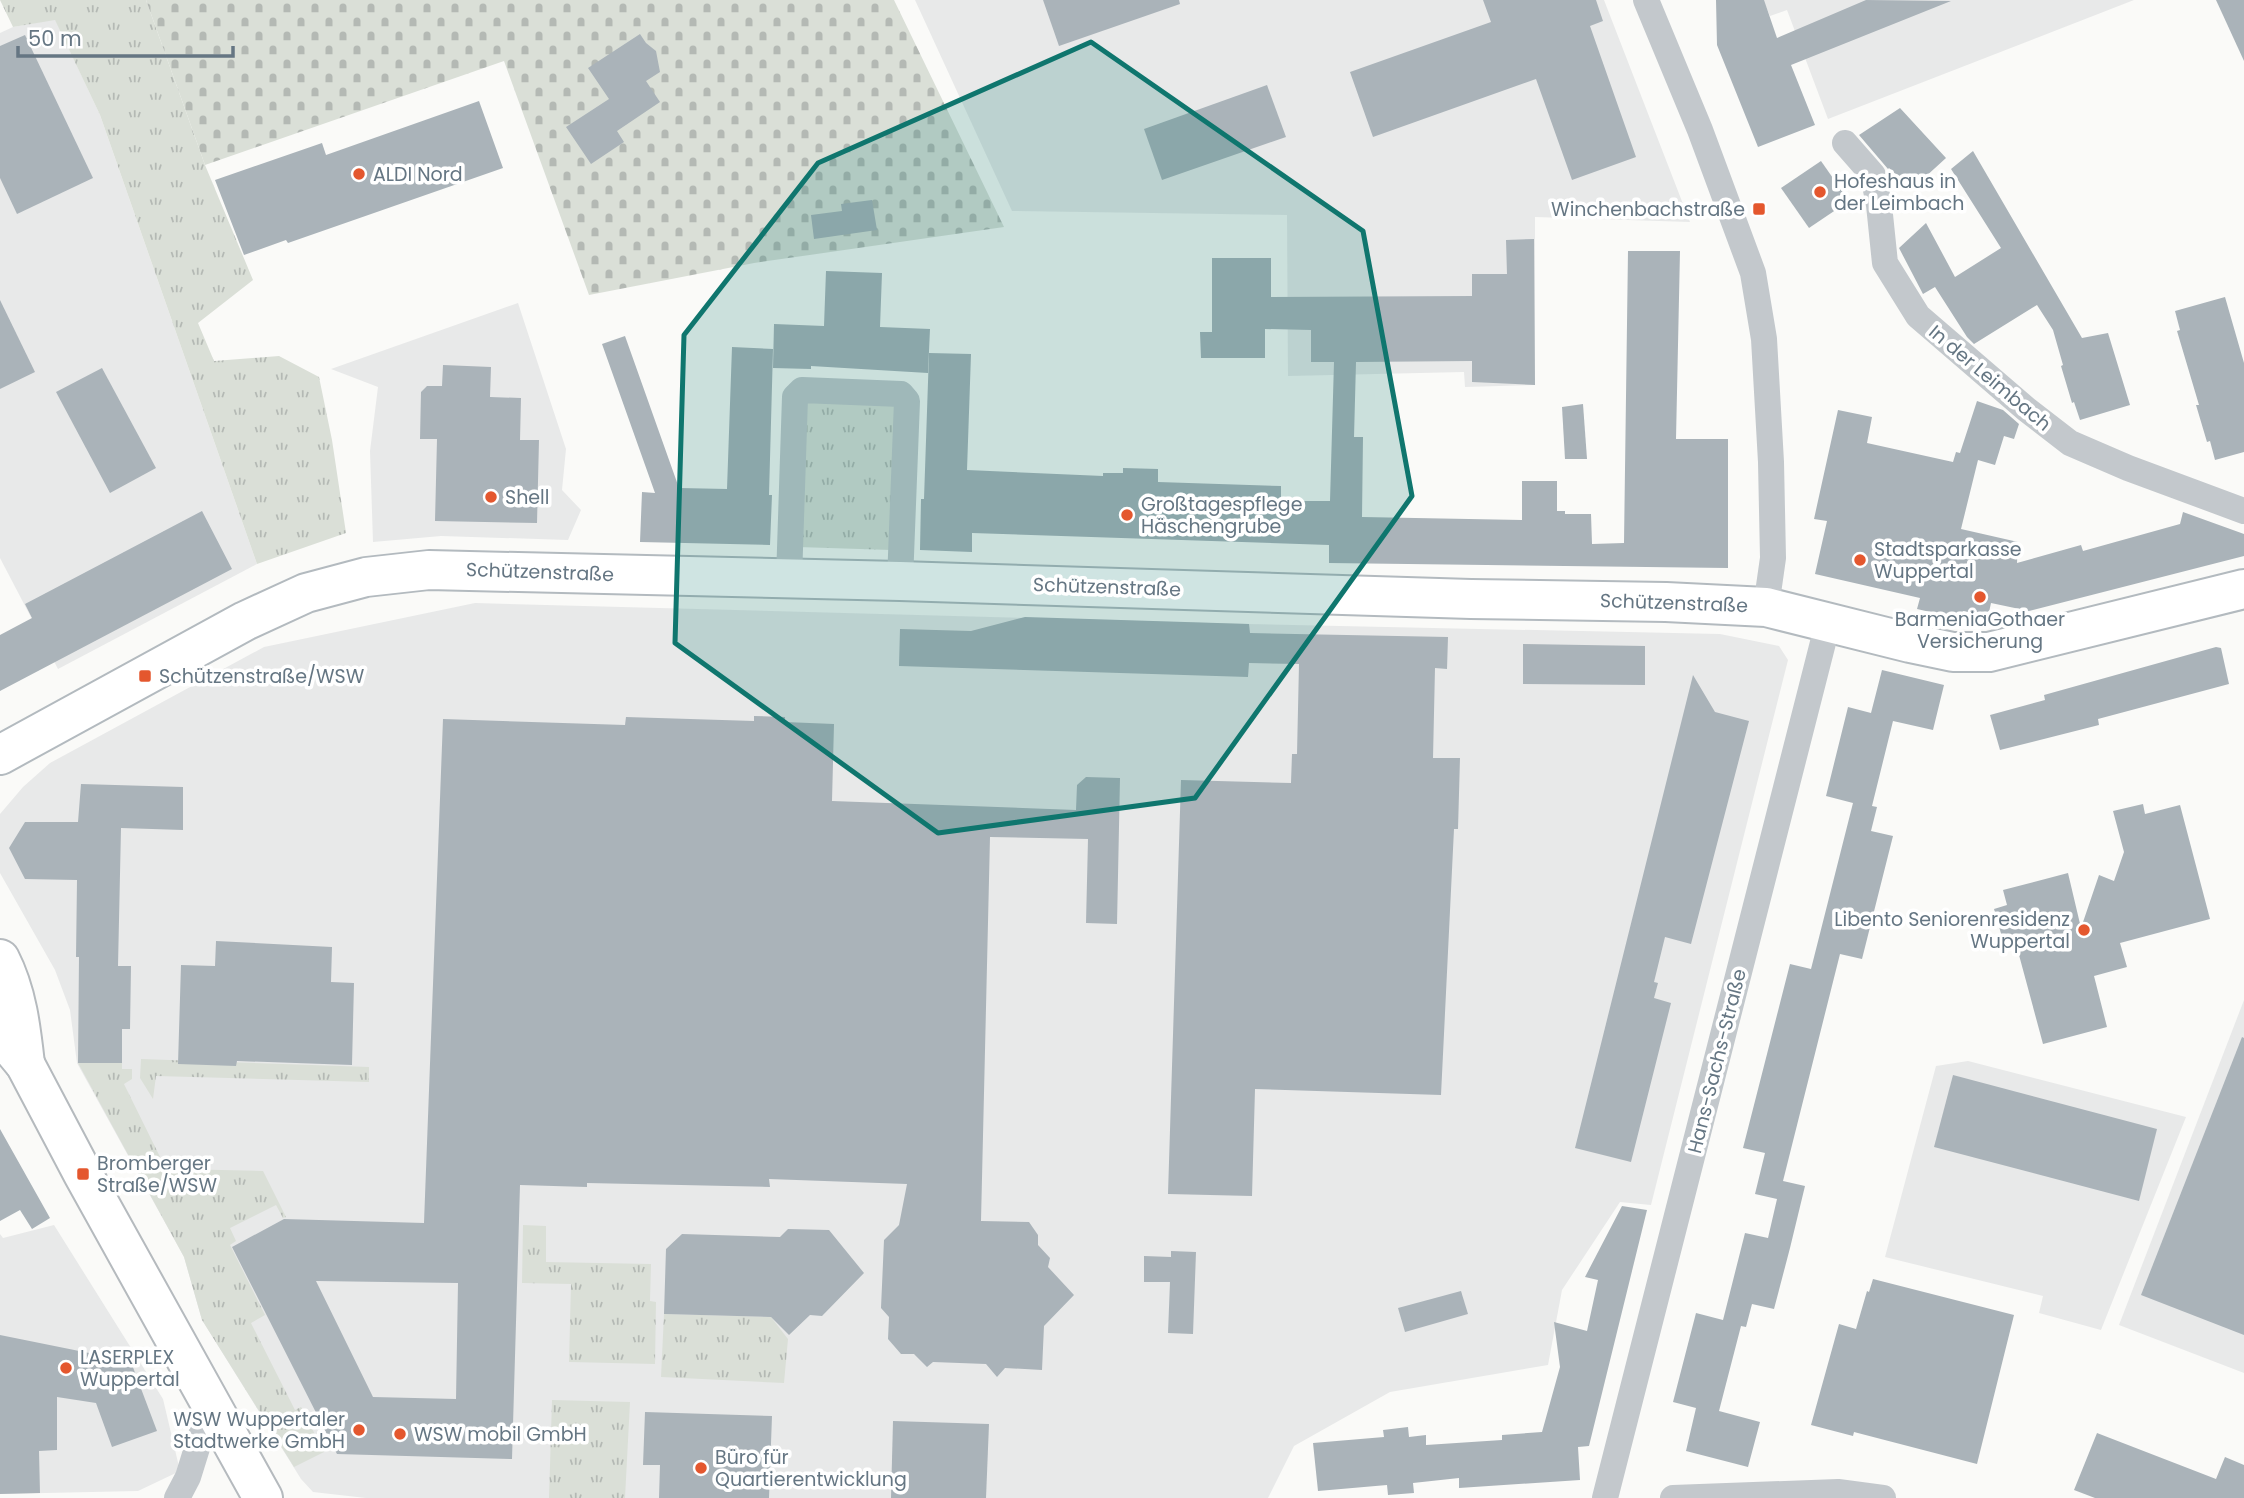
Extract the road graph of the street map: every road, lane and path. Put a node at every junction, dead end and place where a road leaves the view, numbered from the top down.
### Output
1 (1646, 0) edge
2 (1845, 143) dead end
3 (2244, 511) edge
4 (789, 579) junction
5 (900, 581) junction
6 (2244, 589) edge
7 (1766, 607) junction
8 (1828, 623) junction
9 (2, 756) edge
10 (0, 959) edge
11 (0, 1034) edge
12 (25, 1064) junction
13 (211, 1404) junction
14 (177, 1498) edge
15 (263, 1498) edge
16 (1605, 1498) edge
17 (1673, 1498) edge
18 (1883, 1498) edge

1 - 7 street
2 - 3 street, In der Leimbach
4 - 5 street, Schützenstraße
4 - 5 street
4 - 9 street, Schützenstraße
5 - 7 street, Schützenstraße
6 - 8 street, Schützenstraße
7 - 8 street, Schützenstraße
8 - 16 street, Hans-Sachs-Straße
10 - 12 street
11 - 12 street
12 - 13 street
13 - 14 street
13 - 15 street
17 - 18 street

